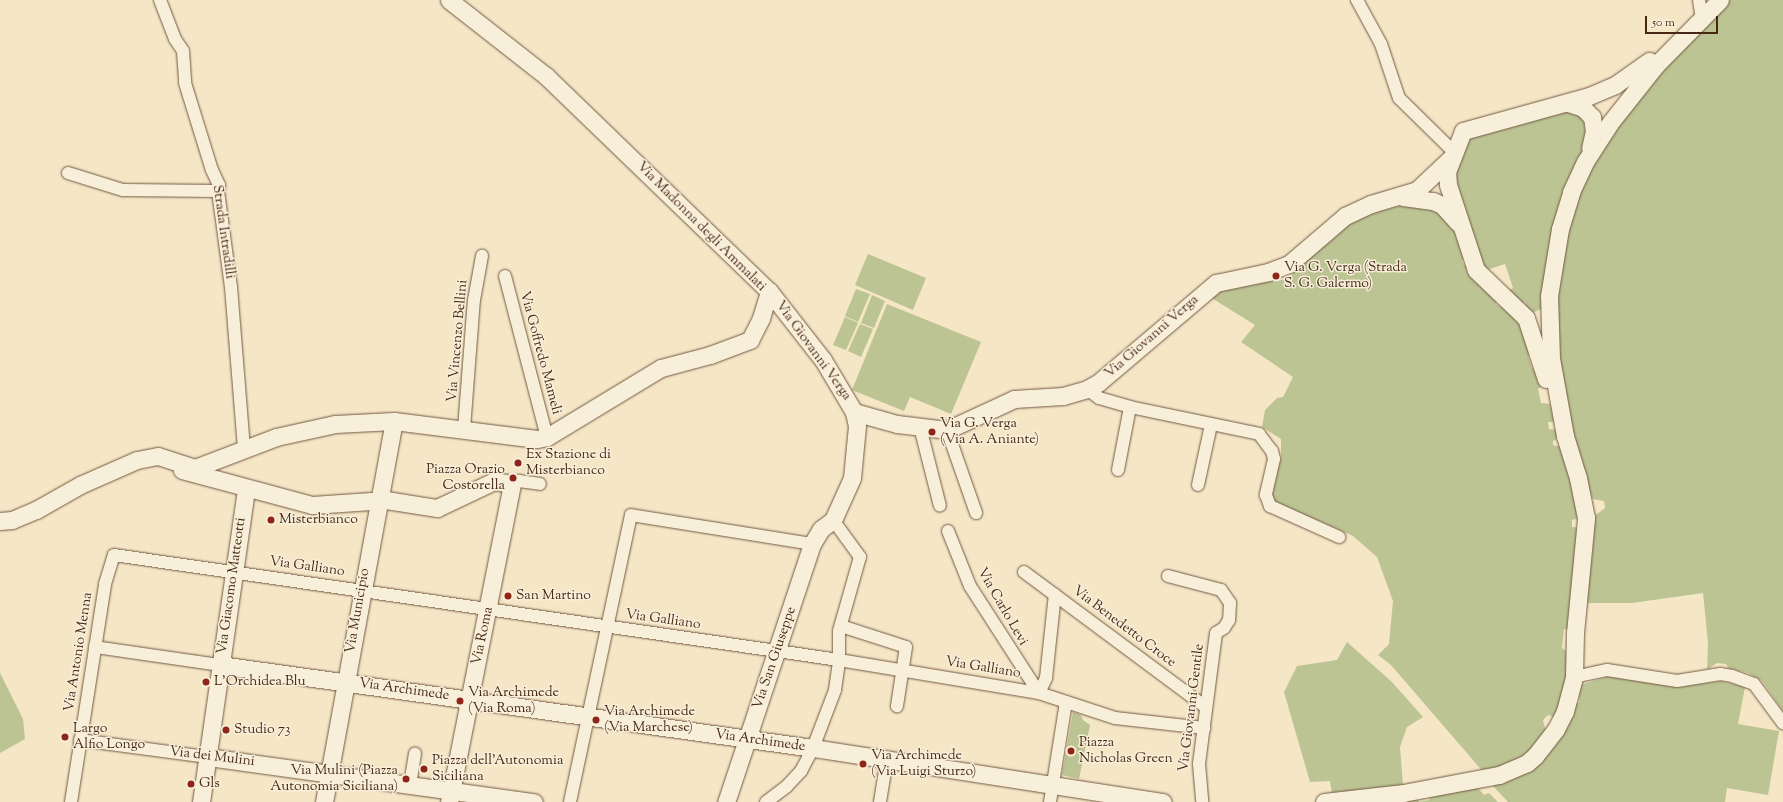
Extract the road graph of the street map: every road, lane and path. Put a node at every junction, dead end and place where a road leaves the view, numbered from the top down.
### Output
1 (160, 0) edge
2 (449, 0) edge
3 (457, 0) edge
4 (1356, 0) edge
5 (1699, 0) edge
6 (1720, 0) edge
7 (473, 19) junction
8 (1699, 20) junction
9 (1568, 102) junction
10 (1452, 155) junction
11 (1585, 162) junction
12 (68, 173) dead end
13 (218, 191) junction
14 (1392, 198) junction
15 (1461, 228) junction
16 (482, 256) dead end
17 (505, 276) dead end
18 (769, 290) junction
19 (1549, 296) junction
20 (1526, 318) junction
21 (1088, 389) junction
22 (1130, 407) junction
23 (856, 419) junction
24 (394, 421) junction
25 (1211, 425) junction
26 (920, 427) junction
27 (464, 429) junction
28 (947, 430) junction
29 (1565, 436) junction
30 (547, 437) junction
31 (244, 449) junction
32 (147, 458) junction
33 (1118, 470) dead end
34 (540, 484) dead end
35 (1198, 485) dead end
36 (246, 488) junction
37 (511, 488) junction
38 (378, 501) junction
39 (940, 506) dead end
40 (976, 513) dead end
41 (833, 520) junction
42 (0, 521) edge
43 (948, 531) dead end
44 (1340, 538) dead end
45 (812, 544) junction
46 (114, 555) joint
47 (234, 572) junction
48 (1024, 572) dead end
49 (1168, 576) dead end
50 (362, 591) junction
51 (1055, 594) junction
52 (488, 610) junction
53 (841, 626) junction
54 (608, 628) junction
55 (95, 647) junction
56 (776, 652) junction
57 (839, 660) junction
58 (220, 666) junction
59 (902, 671) junction
60 (1574, 678) junction
61 (346, 682) junction
62 (1039, 692) junction
63 (469, 700) junction
64 (1066, 702) junction
65 (897, 706) dead end
66 (1206, 707) junction
67 (589, 717) junction
68 (1783, 723) edge
69 (1204, 728) junction
70 (746, 739) junction
71 (80, 740) junction
72 (813, 748) junction
73 (415, 753) dead end
74 (208, 757) junction
75 (887, 759) junction
76 (329, 774) junction
77 (1053, 783) junction
78 (410, 785) junction
79 (450, 797) edge
80 (1201, 800) edge
81 (71, 802) edge
82 (201, 802) edge
83 (324, 802) edge
84 (534, 802) edge
85 (570, 802) edge
86 (726, 802) edge
87 (766, 802) edge
88 (880, 802) edge
89 (1050, 802) edge
90 (1163, 802) edge
91 (1324, 802) edge

1 - 13 street, Strada Intradilli
2 - 7 street
3 - 7 street
4 - 10 street
5 - 8 street
6 - 8 street
7 - 18 street, Via Madonna degli Ammalati
8 - 9 street
8 - 11 street
9 - 10 street
9 - 11 street
10 - 14 street
10 - 15 street
11 - 19 street
12 - 13 street
13 - 31 street, Strada Intradilli
14 - 15 street
14 - 21 street, Via Giovanni Verga
15 - 20 street
16 - 27 street, Via Vincenzo Bellini
17 - 30 street, Via Goffredo Mameli
18 - 23 street, Via Giovanni Verga
18 - 30 street, Via Madonna degli Ammalati
19 - 20 street
19 - 29 street
20 - 29 street
21 - 22 street
21 - 28 street, Via Giovanni Verga
22 - 25 street
22 - 33 street
23 - 26 street
23 - 41 street
24 - 27 street, Via Madonna degli Ammalati
24 - 31 street
24 - 38 street, Via Municipio
25 - 35 street
25 - 44 street
26 - 28 street
26 - 39 street
27 - 30 street, Via Madonna degli Ammalati
28 - 40 street
29 - 60 street
31 - 32 street
32 - 36 street
32 - 42 street
34 - 37 street
36 - 38 street
36 - 47 street, Via Giacomo Matteotti
37 - 38 street
37 - 52 street, Via Roma
38 - 50 street, Via Municipio
41 - 45 street, Via San Giuseppe
41 - 53 street
43 - 62 street, Via Carlo Levi
45 - 54 street
45 - 56 street, Via San Giuseppe
46 - 47 street, Via Galliano
46 - 55 street, Via Antonio Menna
47 - 50 street, Via Galliano
47 - 58 street, Via Giacomo Matteotti
48 - 51 street, Via Benedetto Croce
49 - 66 street, Via Giovanni Gentile
50 - 52 street, Via Galliano
50 - 61 street, Via Municipio
51 - 62 street
51 - 66 street, Via Benedetto Croce
52 - 54 street, Via Galliano
52 - 63 street, Via Roma
53 - 57 street
53 - 59 street
54 - 56 street, Via Galliano
54 - 67 street
55 - 58 street, Via Archimede
55 - 71 street, Via Antonio Menna
56 - 57 street, Via Galliano
56 - 70 street, Via San Giuseppe
57 - 59 street, Via Galliano
57 - 72 street
58 - 61 street, Via Archimede
58 - 74 street, Via Giacomo Matteotti
59 - 62 street, Via Galliano
59 - 65 street
60 - 68 street
60 - 91 street
61 - 63 street, Via Archimede
61 - 76 street, Via Municipio
62 - 64 street, Via Galliano
63 - 67 street, Via Archimede
63 - 79 street, Via Roma
64 - 69 street, Via Galliano
64 - 77 street
66 - 69 street, Via Giovanni Gentile
67 - 70 street, Via Archimede
67 - 85 street
69 - 80 street, Via Giovanni Gentile
70 - 72 street, Via Archimede
70 - 86 street, Via San Giuseppe
71 - 74 street, Via dei Mulini
71 - 81 street, Via Antonio Menna
72 - 75 street, Via Archimede
72 - 87 street
73 - 78 street
74 - 76 street, Via dei Mulini
74 - 82 street, Via Giacomo Matteotti
75 - 77 street, Via Archimede
75 - 88 street
76 - 78 street, Via dei Mulini
76 - 83 street, Via Municipio
77 - 89 street
77 - 90 street, Via Archimede
78 - 79 street, Via dei Mulini
79 - 84 street, Via dei Mulini

